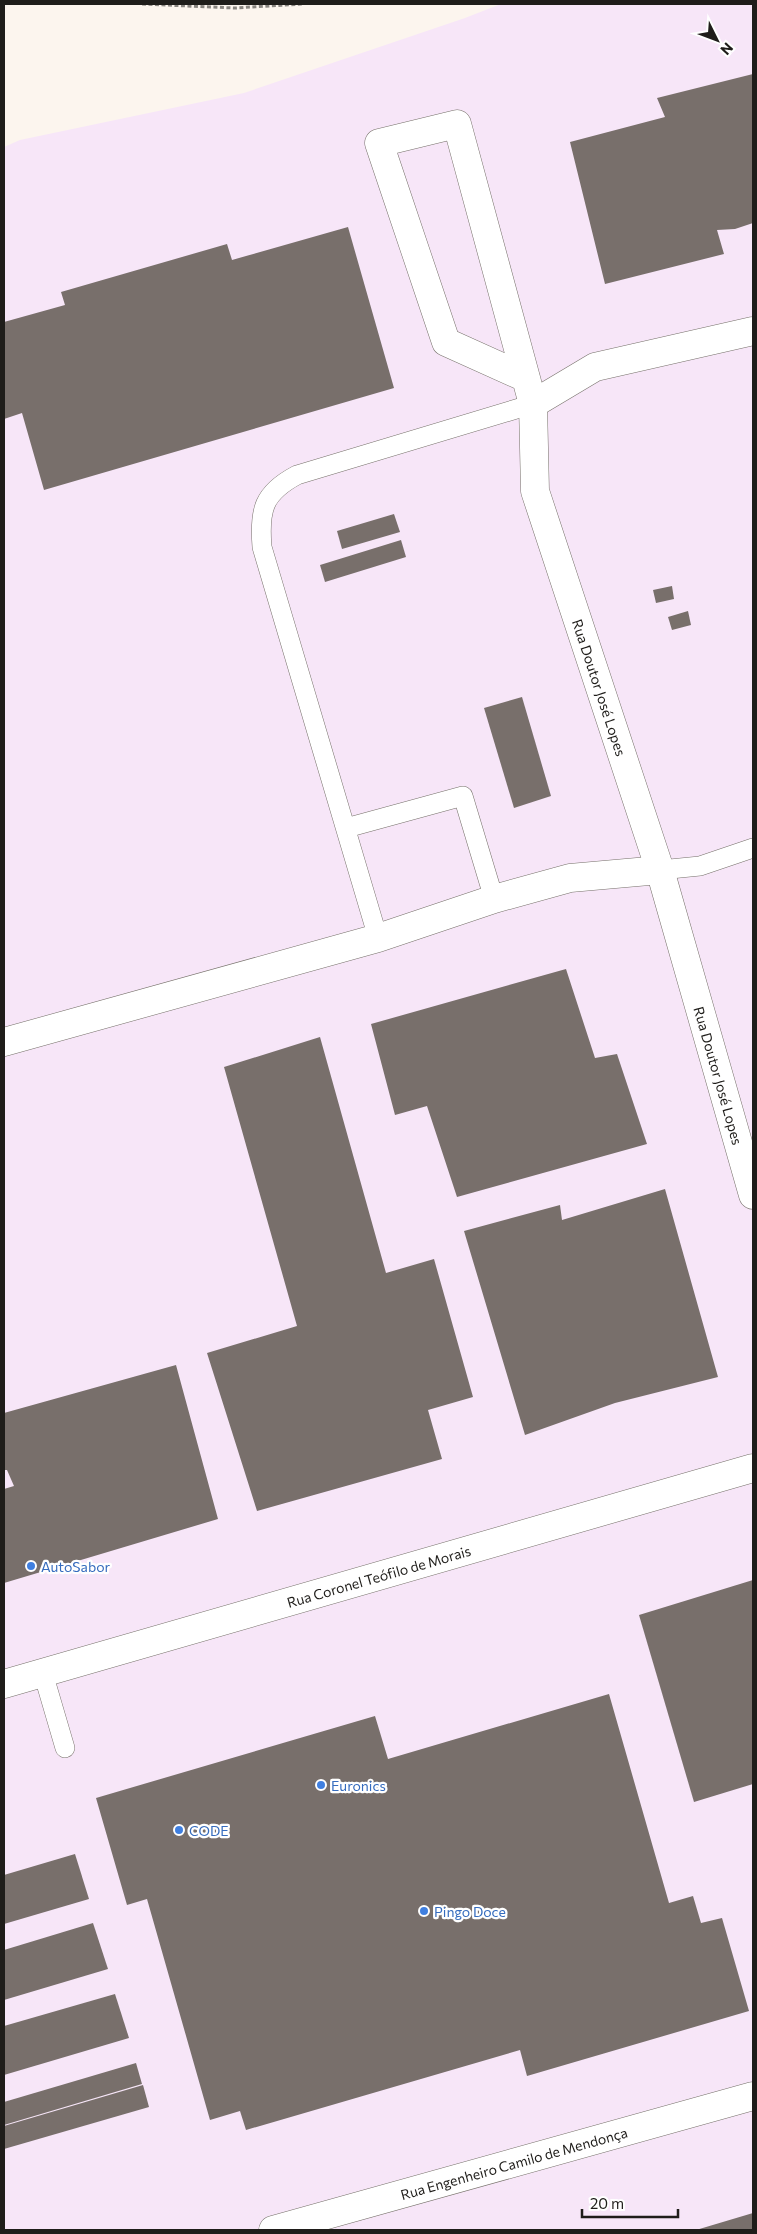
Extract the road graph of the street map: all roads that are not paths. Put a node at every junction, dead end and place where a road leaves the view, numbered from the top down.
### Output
1 (753, 331) edge
2 (526, 378) junction
3 (533, 404) junction
4 (346, 828) junction
5 (753, 848) edge
6 (660, 870) junction
7 (494, 899) junction
8 (378, 938) junction
9 (4, 1042) edge
10 (753, 1195) edge
11 (753, 1468) edge
12 (43, 1673) junction
13 (4, 1684) edge
14 (65, 1748) dead end
15 (753, 2096) edge
16 (273, 2230) edge

1 - 3 street
2 - 2 street, Rua Doutor José Lopes
2 - 3 street, Rua Doutor José Lopes
3 - 4 lane
3 - 6 street, Rua Doutor José Lopes
4 - 7 lane
4 - 8 lane
5 - 6 lane
6 - 7 street
6 - 10 street, Rua Doutor José Lopes
7 - 8 street
8 - 9 street
11 - 12 street, Rua Coronel Teófilo de Morais
12 - 13 street, Rua Coronel Teófilo de Morais
12 - 14 lane
15 - 16 street, Rua Engenheiro Camilo de Mendonça

